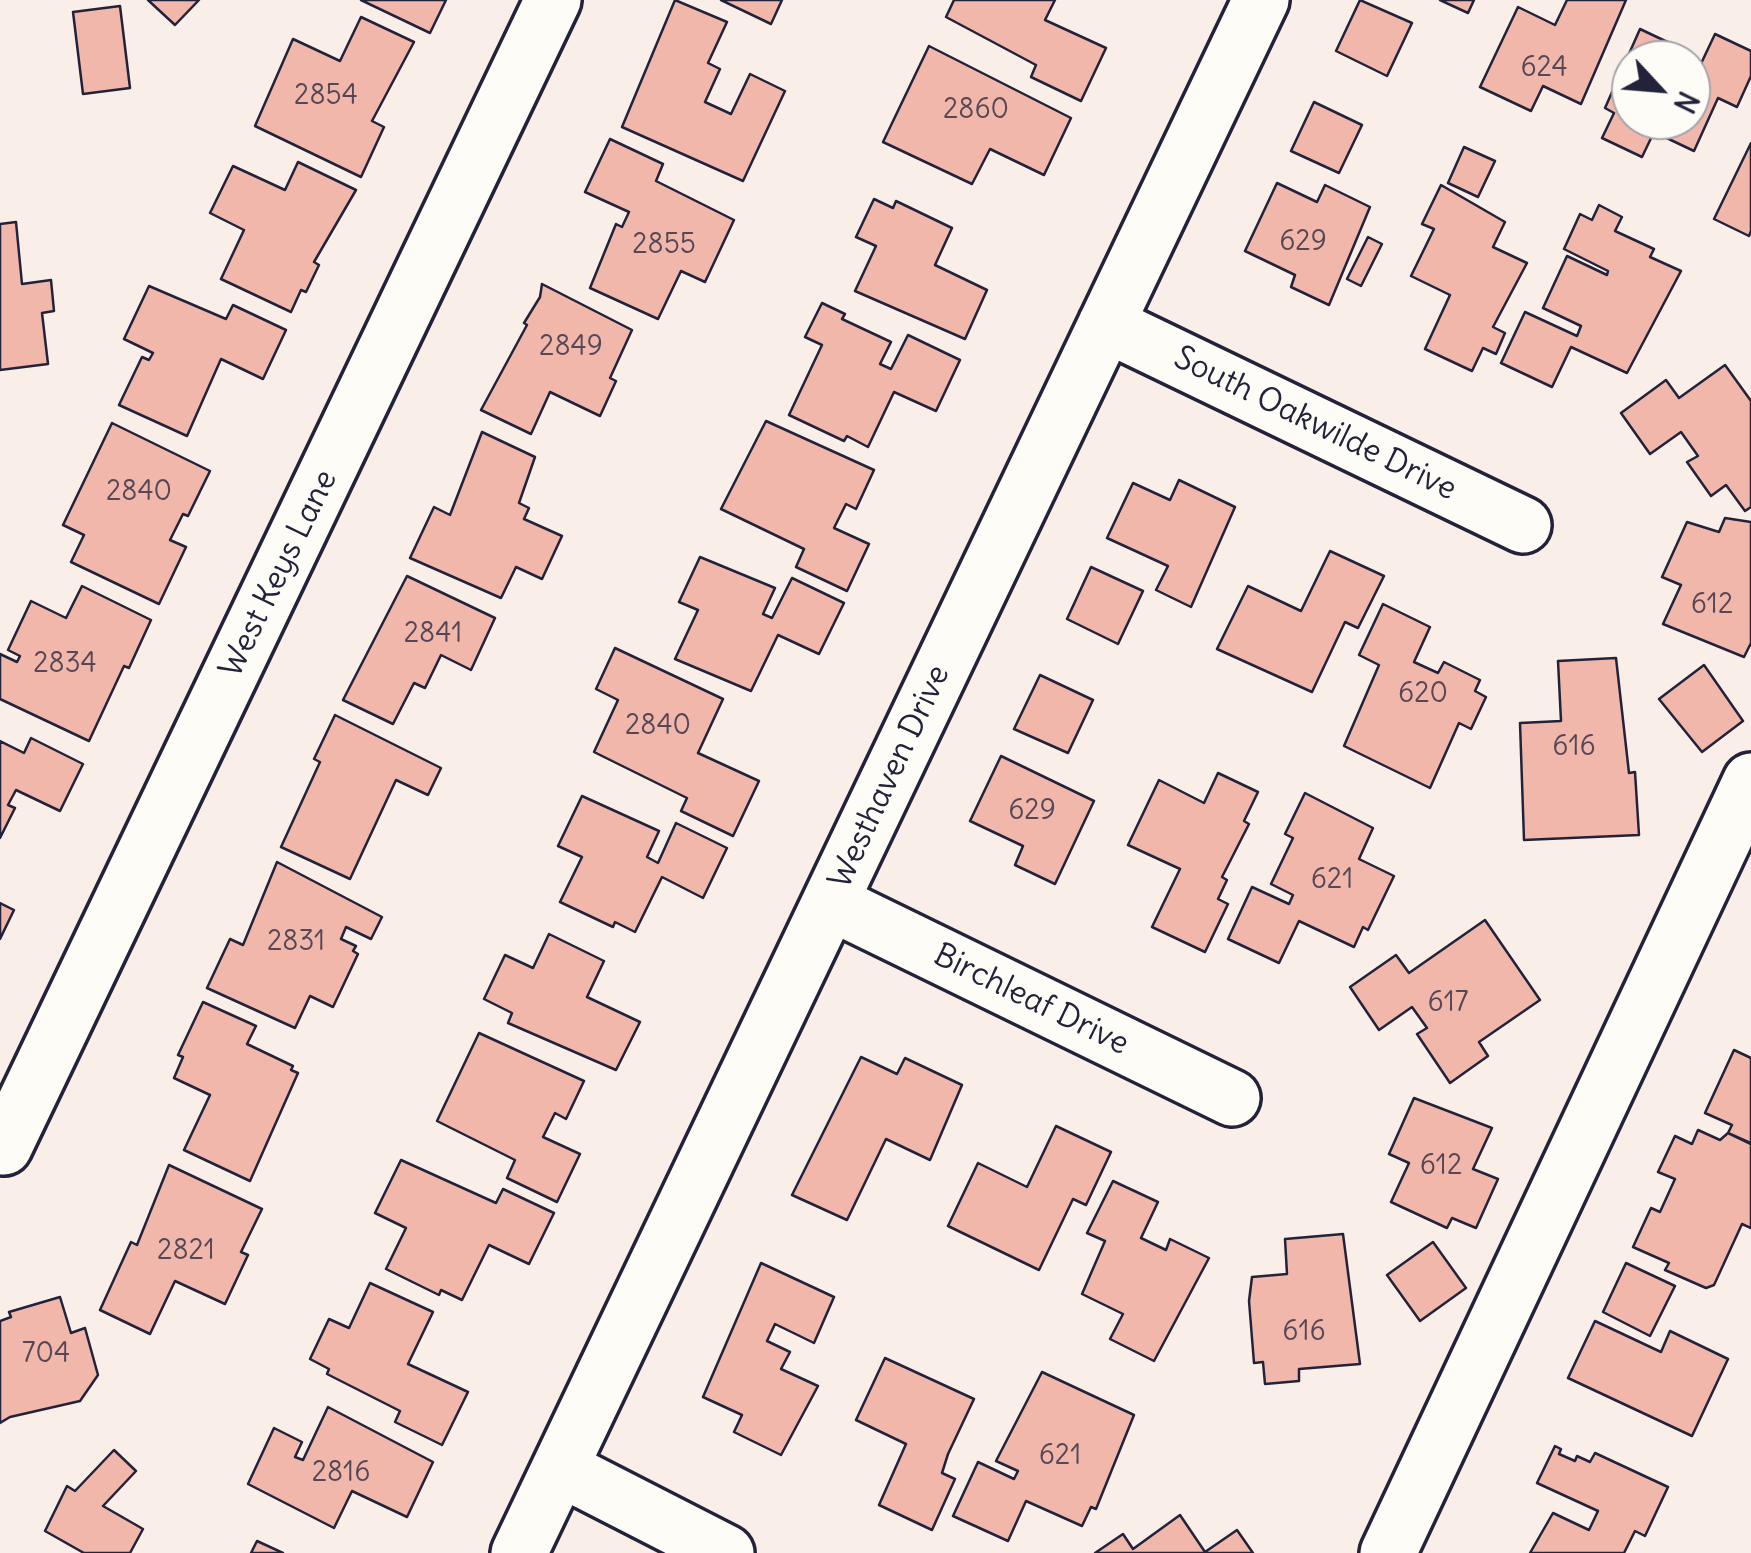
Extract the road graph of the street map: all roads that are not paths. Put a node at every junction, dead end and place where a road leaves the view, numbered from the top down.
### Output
1 (553, 0) edge
2 (1261, 0) edge
3 (1106, 324) junction
4 (1523, 525) dead end
5 (1751, 781) edge
6 (830, 902) junction
7 (1232, 1098) dead end
8 (2, 1146) edge
9 (560, 1468) junction
10 (519, 1553) edge
11 (726, 1553) edge
12 (1388, 1553) edge

1 - 8 street, West Keys Lane
2 - 3 street, Westhaven Drive
3 - 4 street, South Oakwilde Drive
3 - 6 street, Westhaven Drive
5 - 12 street
6 - 7 street, Birchleaf Drive
6 - 9 street, Westhaven Drive
9 - 10 street, Westhaven Drive
9 - 11 street

